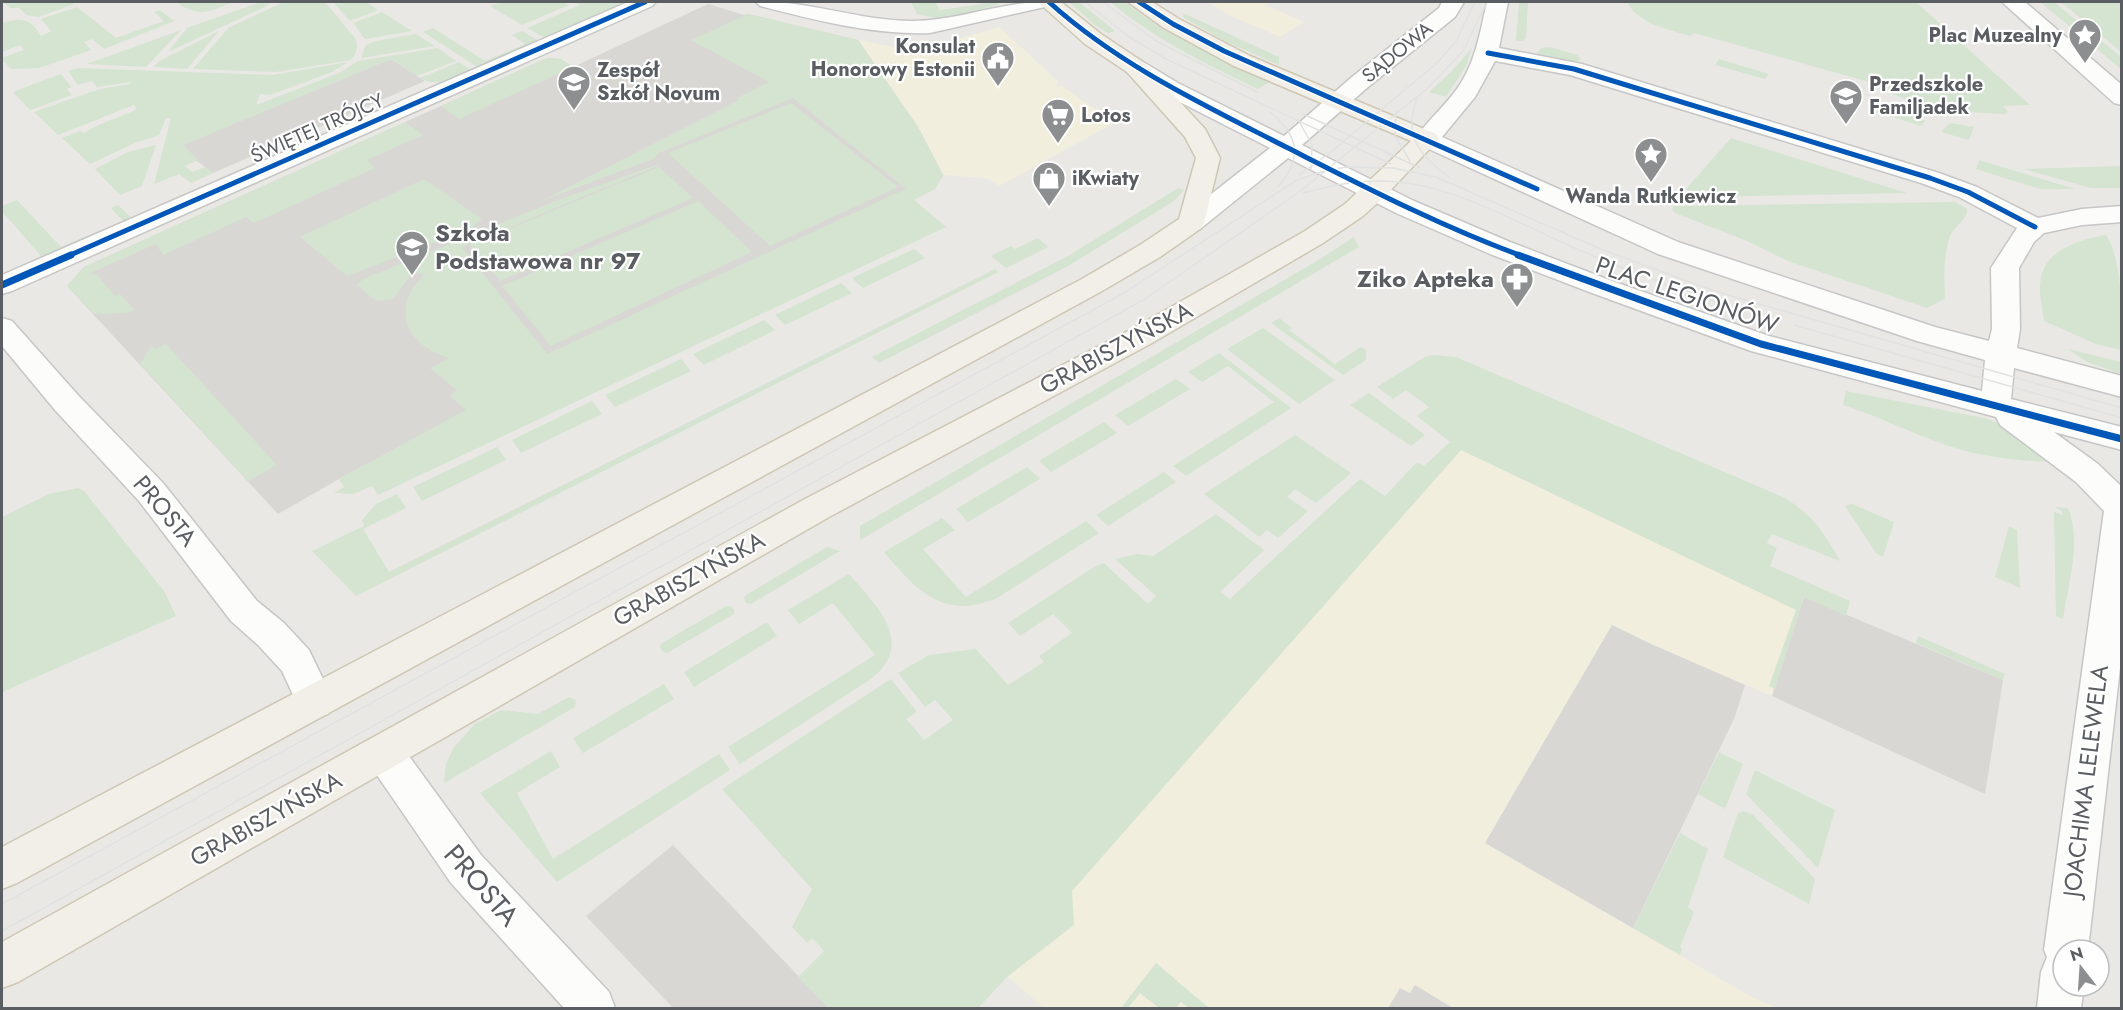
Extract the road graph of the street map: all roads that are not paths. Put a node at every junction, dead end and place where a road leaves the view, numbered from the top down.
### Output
1 (645, 2) edge
2 (767, 2) edge
3 (1042, 2) edge
4 (1049, 2) edge
5 (1138, 2) edge
6 (1453, 2) edge
7 (1497, 2) edge
8 (2013, 2) edge
9 (1488, 53) junction
10 (1135, 67) junction
11 (2121, 98) edge
12 (1338, 100) junction
13 (1427, 139) junction
14 (1286, 147) junction
15 (1375, 192) junction
16 (2121, 214) edge
17 (1191, 223) junction
18 (2036, 226) junction
19 (2, 285) edge
20 (2, 328) edge
21 (2001, 353) junction
22 (2121, 387) edge
23 (1995, 406) junction
24 (2121, 439) edge
25 (2120, 502) edge
26 (315, 702) junction
27 (384, 753) junction
28 (2, 869) edge
29 (2067, 938) edge
30 (2, 966) edge
31 (593, 1008) edge

1 - 19 street, ŚWIĘTEJ TRÓJCY
2 - 3 street
4 - 10 main road
5 - 12 main road
6 - 12 street, SĄDOWA
7 - 9 street
8 - 11 street
9 - 13 street
9 - 18 street
10 - 14 street, PLAC LEGIONÓW
10 - 17 main road
12 - 13 main road
12 - 14 street
13 - 15 main road
13 - 21 street, PLAC LEGIONÓW
14 - 15 street, PLAC LEGIONÓW
14 - 17 street
15 - 23 street, PLAC LEGIONÓW
15 - 27 main road, GRABISZYŃSKA
16 - 18 street
17 - 26 main road
18 - 21 street
20 - 26 street, PROSTA
21 - 22 street, PLAC LEGIONÓW
21 - 23 street
23 - 24 street, PLAC LEGIONÓW
23 - 25 street, JOACHIMA LELEWELA
25 - 29 street, JOACHIMA LELEWELA
26 - 28 main road
27 - 30 main road, GRABISZYŃSKA
27 - 31 street, PROSTA

